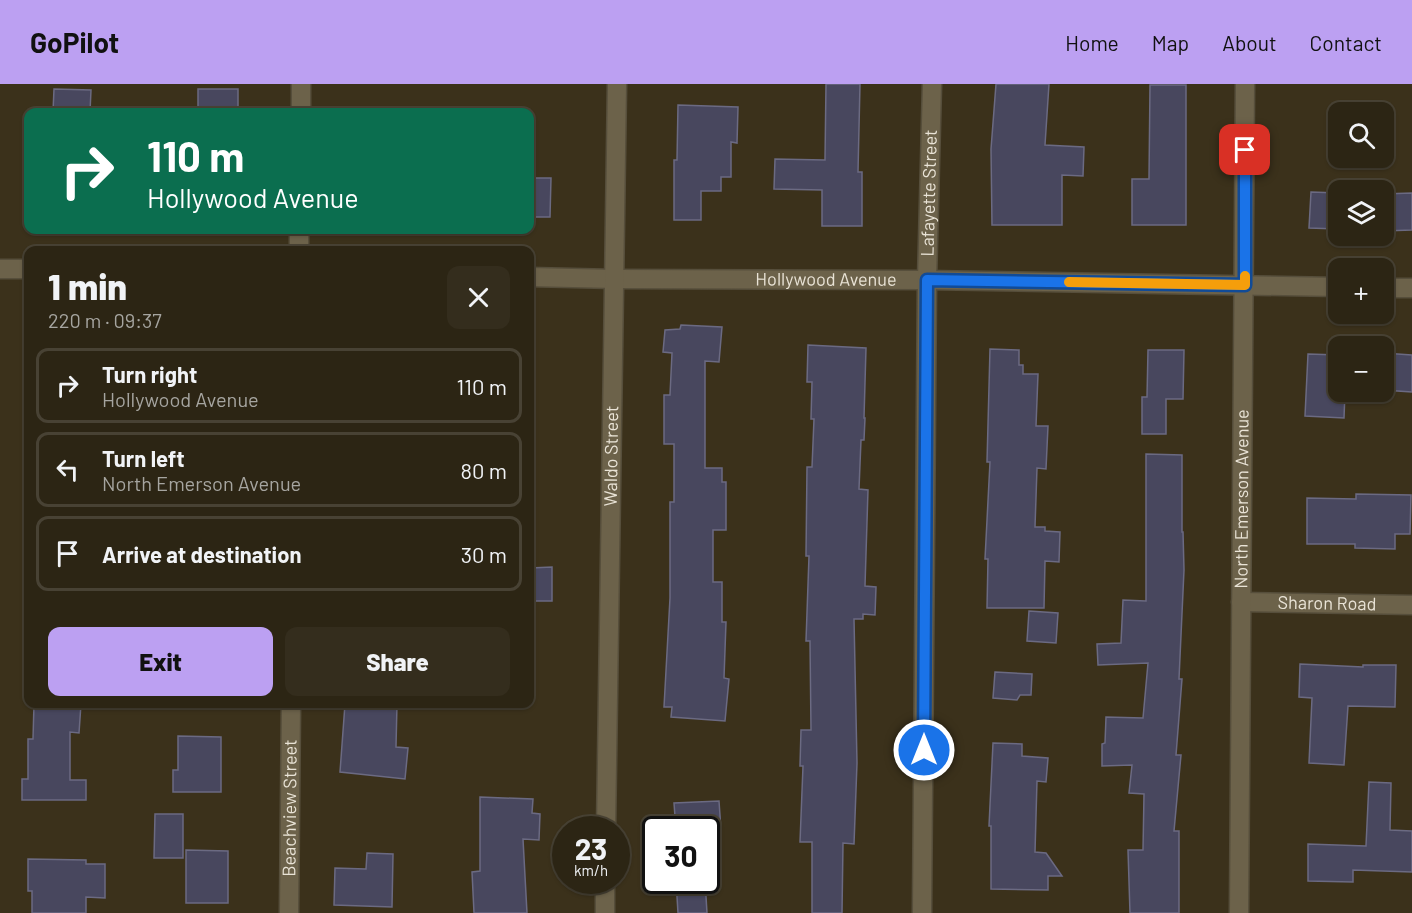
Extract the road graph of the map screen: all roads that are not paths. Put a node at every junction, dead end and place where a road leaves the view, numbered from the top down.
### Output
1 (301, 84) edge
2 (617, 84) edge
3 (932, 84) edge
4 (1245, 84) edge
5 (301, 108) edge
6 (0, 269) edge
7 (24, 269) edge
8 (534, 277) edge
9 (615, 279) junction
10 (927, 280) junction
11 (1245, 285) junction
12 (1328, 287) edge
13 (1394, 288) edge
14 (1412, 288) edge
15 (1241, 602) junction
16 (1412, 605) edge
17 (291, 708) edge
18 (606, 816) edge
19 (605, 894) edge
20 (288, 913) edge
21 (605, 913) edge
22 (922, 913) edge
23 (1239, 913) edge

1 - 5 street
2 - 9 street, Waldo Street
3 - 10 street, Lafayette Street
4 - 11 street, North Emerson Avenue
6 - 7 street
8 - 9 street, Hollywood Avenue
9 - 10 street, Hollywood Avenue
9 - 18 street, Waldo Street
10 - 11 street, Hollywood Avenue
10 - 22 street, Lafayette Street
11 - 12 street, Hollywood Avenue
11 - 15 street, North Emerson Avenue
13 - 14 street
15 - 16 street, Sharon Road
15 - 23 street, North Emerson Avenue
17 - 20 street, Beachview Street
19 - 21 street

